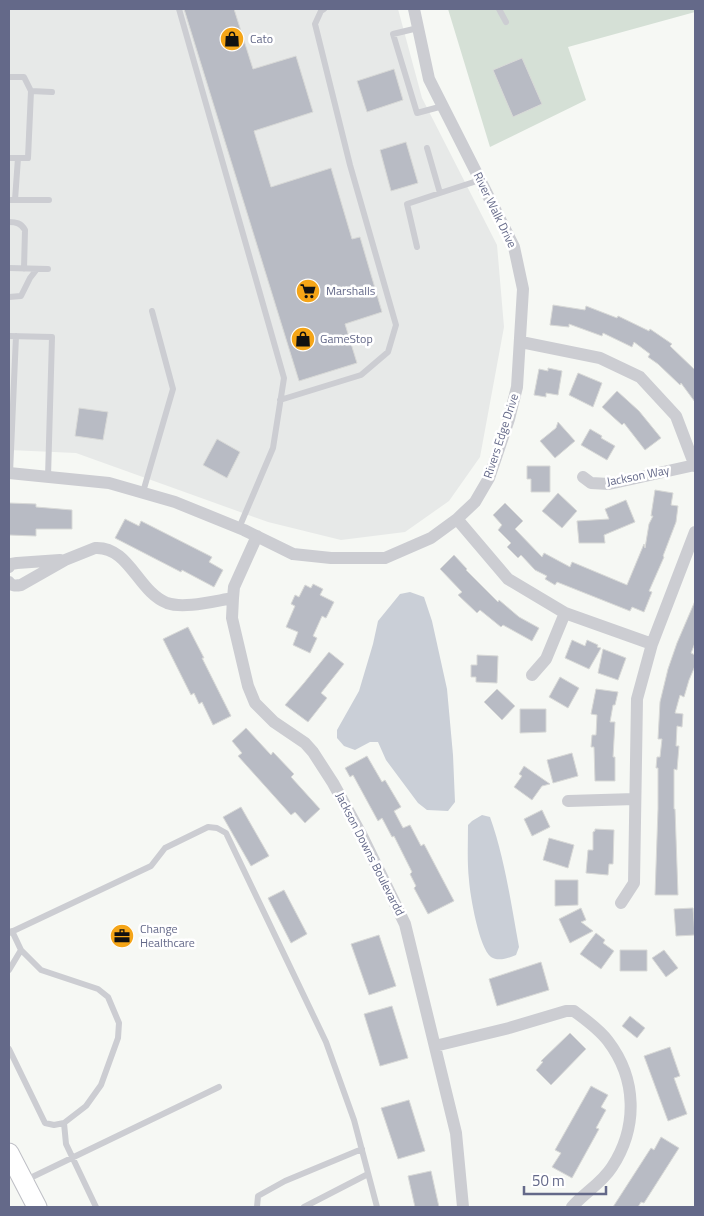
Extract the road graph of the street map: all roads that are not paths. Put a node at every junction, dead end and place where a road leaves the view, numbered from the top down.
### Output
1 (179, 9) edge
2 (324, 9) edge
3 (414, 9) edge
4 (499, 9) edge
5 (506, 22) dead end
6 (418, 28) junction
7 (9, 77) edge
8 (31, 91) junction
9 (52, 92) dead end
10 (443, 106) junction
11 (427, 148) dead end
12 (9, 158) edge
13 (18, 158) junction
14 (480, 180) junction
15 (440, 193) junction
16 (12, 200) edge
17 (49, 200) dead end
18 (9, 222) edge
19 (417, 247) dead end
20 (9, 268) edge
21 (24, 268) junction
22 (37, 269) junction
23 (48, 269) dead end
24 (9, 297) edge
25 (152, 311) dead end
26 (12, 336) edge
27 (521, 342) junction
28 (280, 400) junction
29 (10, 429) edge
30 (695, 465) edge
31 (9, 473) edge
32 (48, 477) junction
33 (583, 477) dead end
34 (142, 492) junction
35 (457, 519) junction
36 (239, 528) junction
37 (695, 532) edge
38 (257, 536) junction
39 (65, 560) junction
40 (9, 567) edge
41 (9, 582) edge
42 (233, 598) junction
43 (565, 613) junction
44 (652, 644) junction
45 (532, 675) dead end
46 (635, 799) junction
47 (568, 801) dead end
48 (621, 903) dead end
49 (10, 932) edge
50 (21, 950) junction
51 (9, 970) edge
52 (435, 1046) junction
53 (9, 1050) edge
54 (218, 1087) dead end
55 (64, 1123) junction
56 (362, 1149) junction
57 (9, 1153) edge
58 (72, 1158) junction
59 (368, 1174) junction
60 (22, 1182) junction
61 (37, 1207) edge
62 (96, 1207) edge
63 (257, 1207) edge
64 (304, 1207) edge
65 (376, 1207) edge
66 (464, 1207) edge
67 (572, 1207) edge

1 - 28 lane
2 - 28 lane
3 - 6 street, River Walk Drive
4 - 5 lane
6 - 10 street, River Walk Drive
6 - 10 lane
7 - 8 lane
8 - 9 lane
8 - 13 lane
10 - 14 street, River Walk Drive
11 - 15 lane
12 - 13 lane
13 - 16 lane
14 - 15 lane
14 - 27 street, River Walk Drive
15 - 19 lane
16 - 17 lane
18 - 21 lane
20 - 21 lane
21 - 22 lane
22 - 23 lane
22 - 24 lane
25 - 34 lane
26 - 29 lane
26 - 32 lane
27 - 30 street
27 - 35 street, Rivers Edge Drive
28 - 36 lane
29 - 31 lane
30 - 33 street, Jackson Way
31 - 32 street, Rivers Edge Drive
32 - 34 street, Rivers Edge Drive
34 - 36 street, Rivers Edge Drive
35 - 38 street, Rivers Edge Drive
35 - 43 street
36 - 38 street, Rivers Edge Drive
37 - 44 street
38 - 42 street, Jackson Downs Boulevardd
39 - 40 street
39 - 41 street
39 - 42 street
42 - 52 street, Jackson Downs Boulevardd
43 - 44 street
43 - 45 street
44 - 46 street
46 - 47 street
46 - 48 street
49 - 50 lane
49 - 56 lane
50 - 51 lane
50 - 55 lane
52 - 66 street, Jackson Downs Boulevardd
52 - 67 street
53 - 55 lane
54 - 58 lane
55 - 58 lane
56 - 59 lane
56 - 63 lane
57 - 60 main road
58 - 60 lane
58 - 62 lane
59 - 64 lane
59 - 65 lane
60 - 61 main road

